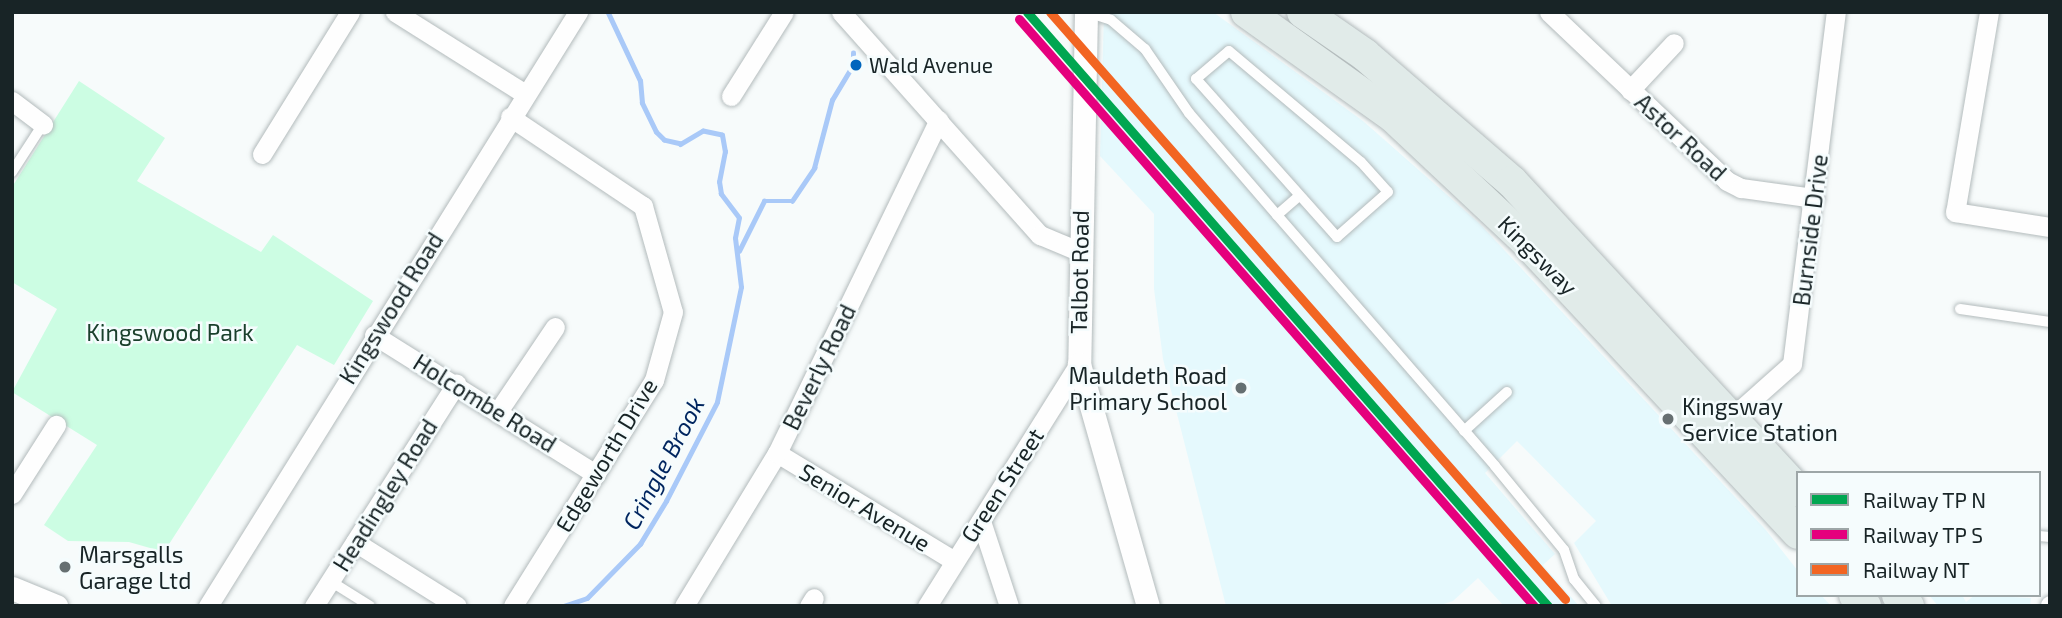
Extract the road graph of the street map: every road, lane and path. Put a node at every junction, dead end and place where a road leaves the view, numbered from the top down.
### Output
1 (350, 12) edge
2 (395, 12) edge
3 (578, 12) edge
4 (785, 12) edge
5 (841, 12) edge
6 (1087, 12) edge
7 (1247, 12) edge
8 (1303, 12) edge
9 (1549, 12) edge
10 (1836, 12) edge
11 (1989, 12) edge
12 (1674, 43) dead end
13 (1630, 90) junction
14 (525, 94) junction
15 (731, 96) dead end
16 (12, 101) edge
17 (510, 117) junction
18 (939, 120) junction
19 (43, 124) joint
20 (262, 154) dead end
21 (12, 172) edge
22 (1299, 196) junction
23 (1814, 198) junction
24 (1277, 215) junction
25 (2050, 227) edge
26 (1078, 251) junction
27 (1960, 309) dead end
28 (2050, 323) edge
29 (555, 327) dead end
30 (374, 334) junction
31 (1079, 364) junction
32 (456, 384) junction
33 (1507, 392) dead end
34 (499, 410) junction
35 (1729, 420) junction
36 (56, 425) dead end
37 (1464, 431) junction
38 (777, 453) junction
39 (596, 474) junction
40 (1796, 489) edge
41 (12, 494) edge
42 (981, 521) junction
43 (1796, 531) edge
44 (355, 542) junction
45 (953, 560) junction
46 (330, 581) junction
47 (12, 588) edge
48 (56, 606) edge
49 (208, 606) edge
50 (314, 606) edge
51 (370, 606) edge
52 (457, 606) edge
53 (513, 606) edge
54 (684, 606) edge
55 (927, 606) edge
56 (1009, 606) edge
57 (1148, 606) edge
58 (1596, 606) edge

1 - 20 street
2 - 14 street
3 - 14 street, Kingswood Road
4 - 15 street
5 - 18 street
6 - 24 lane
6 - 26 street, Talbot Road
7 - 43 highway, Kingsway
8 - 35 highway, Kingsway
9 - 13 street, Astor Road
10 - 23 street, Burnside Drive
11 - 25 street
12 - 13 street, Astor Road
13 - 23 street, Astor Road
14 - 17 street, Kingswood Road
16 - 19 street
17 - 30 street, Kingswood Road
17 - 39 street, Edgeworth Drive
18 - 26 street
18 - 38 street, Beverly Road
19 - 21 lane
22 - 22 lane
22 - 24 lane
23 - 35 street, Burnside Drive
24 - 37 lane
26 - 31 street, Talbot Road
27 - 28 lane
29 - 34 street
30 - 32 street, Holcombe Road
30 - 49 street, Kingswood Road
31 - 42 street, Green Street
31 - 57 street, Talbot Road
32 - 34 street, Holcombe Road
32 - 44 street, Headingley Road
33 - 37 lane
34 - 39 street, Holcombe Road
35 - 40 highway, Kingsway
36 - 41 street
37 - 58 lane
38 - 45 street, Senior Avenue
38 - 54 street, Beverly Road
39 - 53 street, Edgeworth Drive
42 - 45 street, Green Street
42 - 56 street
44 - 46 street, Headingley Road
44 - 52 street
45 - 55 street, Green Street
46 - 50 street, Headingley Road
46 - 51 lane
47 - 48 street

